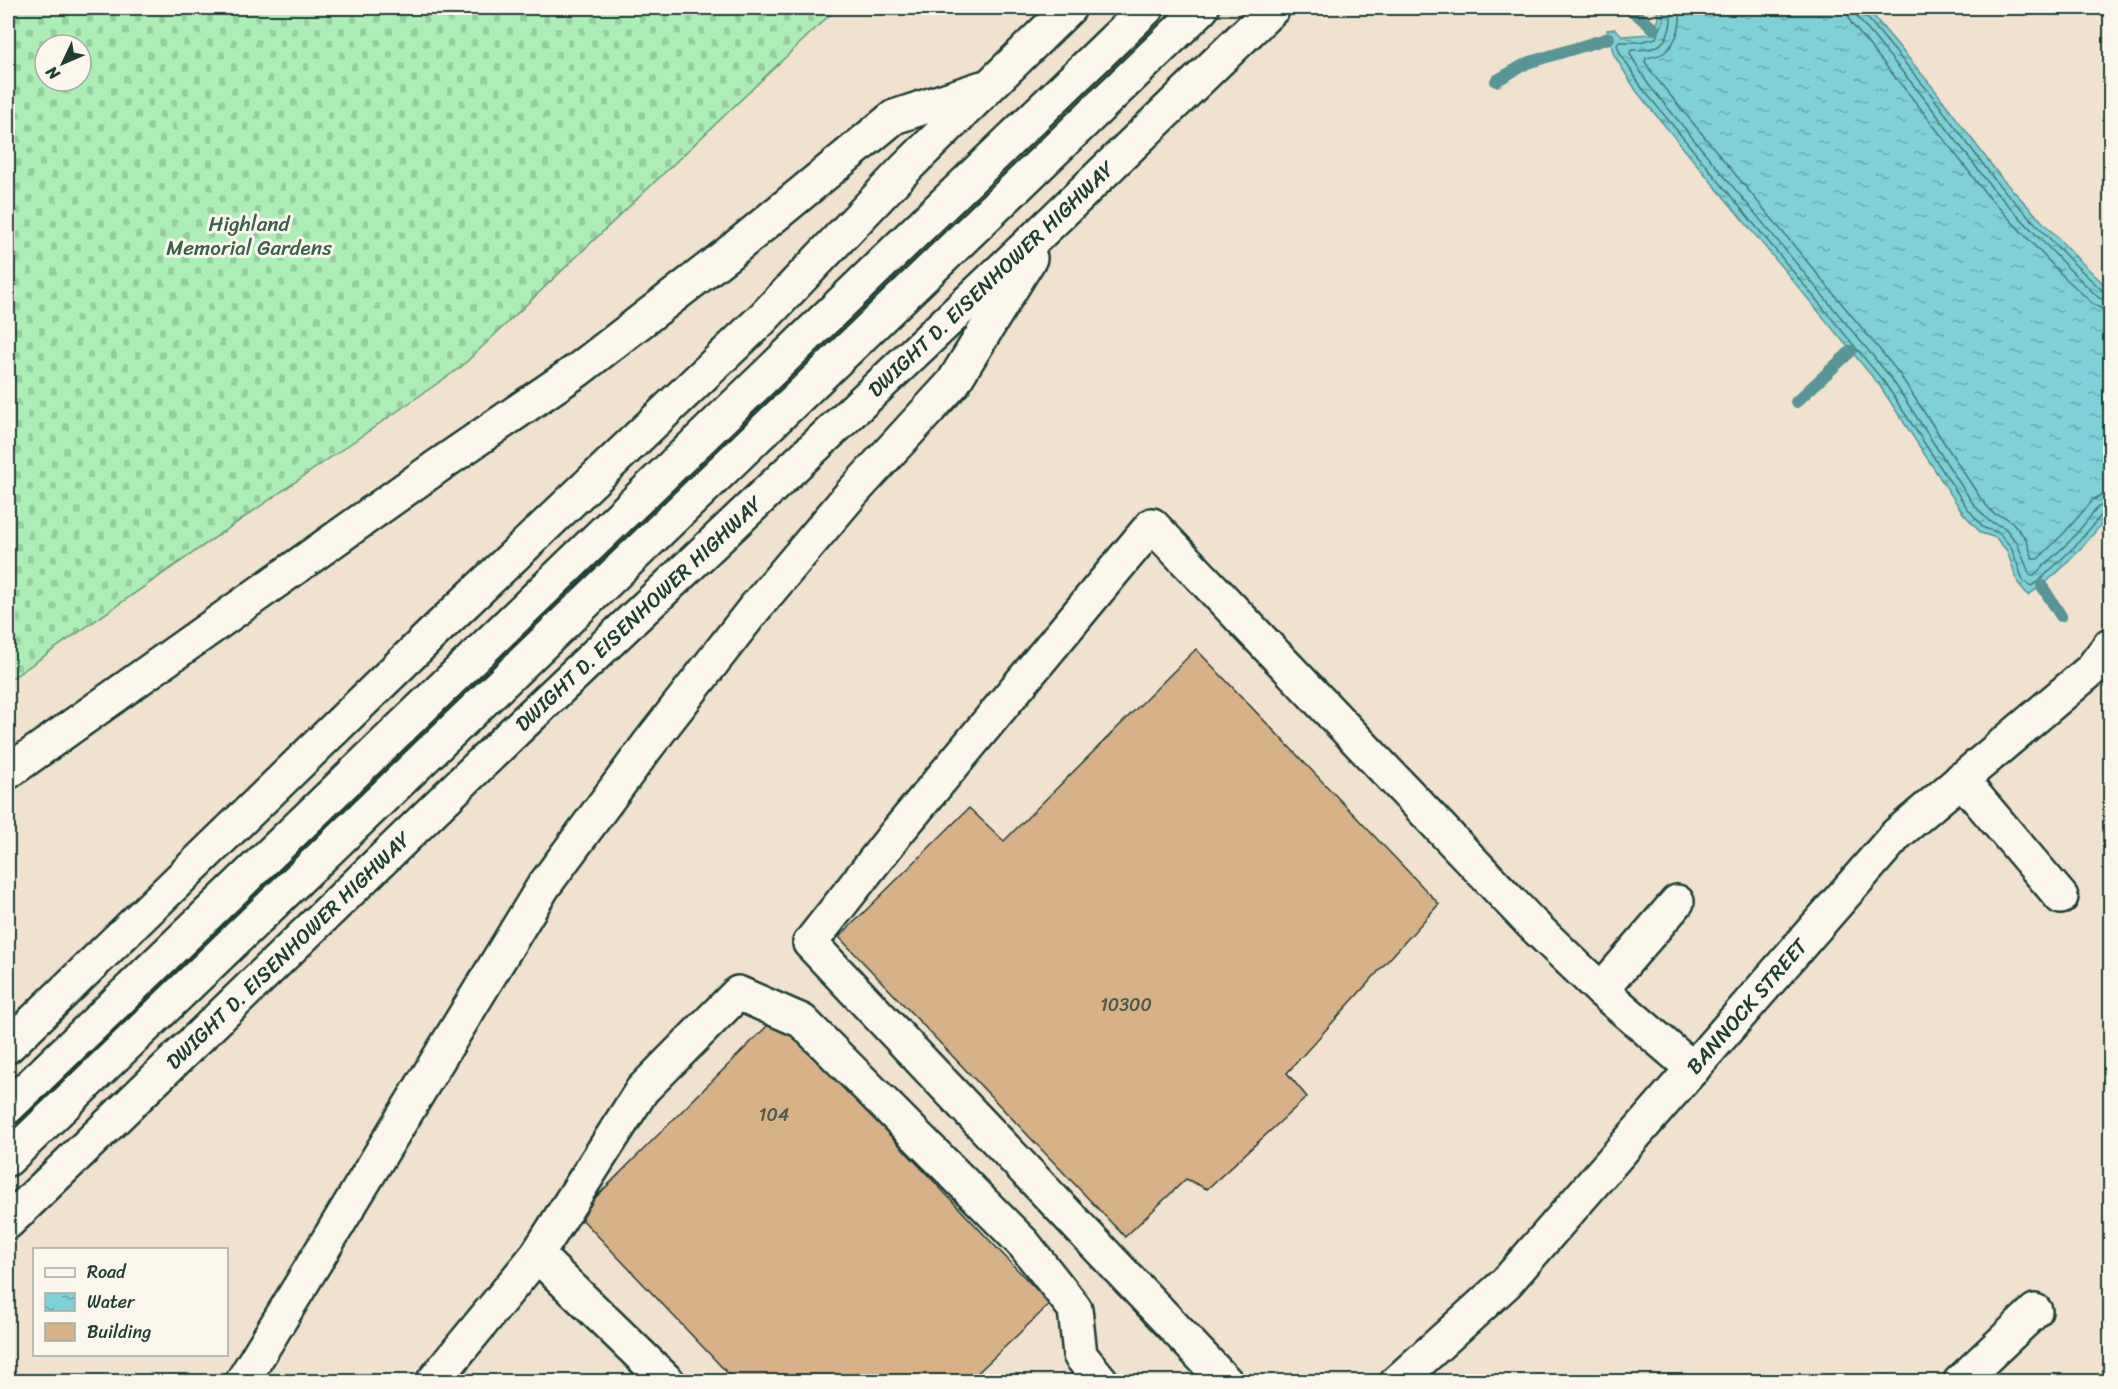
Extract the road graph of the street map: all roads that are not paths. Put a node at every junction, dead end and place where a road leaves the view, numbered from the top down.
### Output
1 (1069, 8) edge
2 (1147, 8) edge
3 (1202, 8) edge
4 (1273, 8) edge
5 (986, 87) junction
6 (1053, 221) junction
7 (2110, 645) edge
8 (8, 772) edge
9 (1961, 779) junction
10 (2061, 897) dead end
11 (1677, 902) dead end
12 (1601, 990) junction
13 (8, 1046) edge
14 (1693, 1068) junction
15 (8, 1107) edge
16 (8, 1159) edge
17 (8, 1222) edge
18 (537, 1255) junction
19 (2035, 1311) dead end
20 (242, 1382) edge
21 (434, 1382) edge
22 (668, 1382) edge
23 (1102, 1382) edge
24 (1226, 1382) edge
25 (1397, 1382) edge
26 (1960, 1382) edge

1 - 5 main road
2 - 15 main road
3 - 16 main road
4 - 6 main road, DWIGHT D. EISENHOWER HIGHWAY
5 - 8 main road
5 - 13 main road
6 - 17 main road, DWIGHT D. EISENHOWER HIGHWAY
6 - 20 main road
7 - 9 main road, BANNOCK STREET
9 - 10 main road
9 - 14 main road, BANNOCK STREET
11 - 12 main road
12 - 14 main road
12 - 24 main road
14 - 25 main road, BANNOCK STREET
18 - 21 main road
18 - 22 main road
18 - 23 main road
19 - 26 main road

